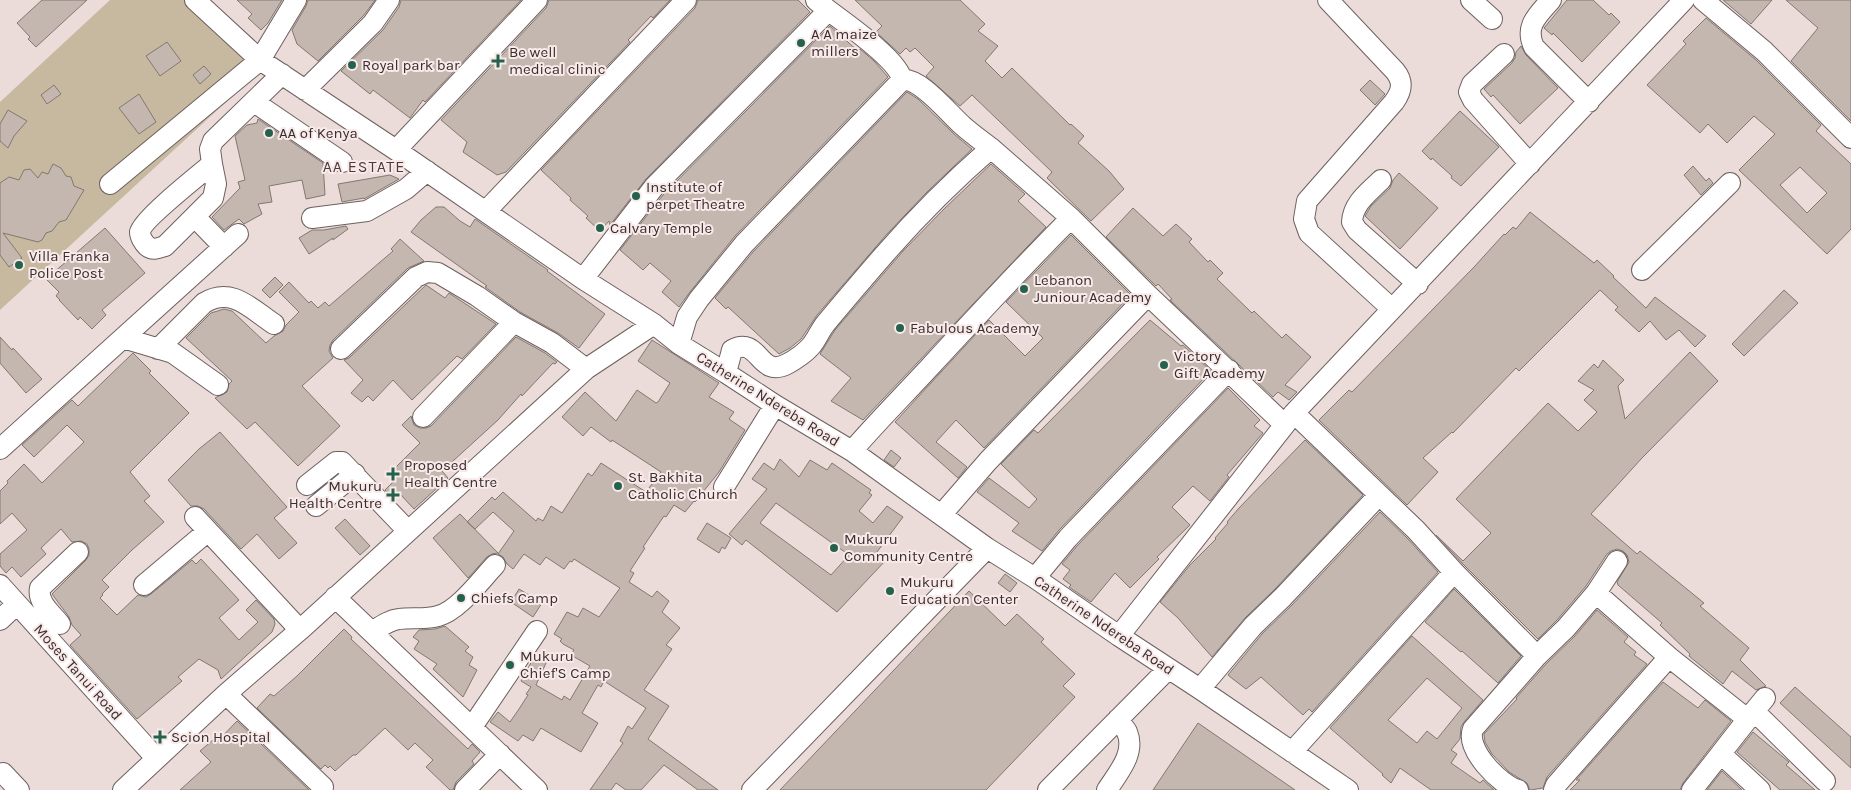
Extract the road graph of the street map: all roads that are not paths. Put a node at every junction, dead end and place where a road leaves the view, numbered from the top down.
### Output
1 (195, 0) edge
2 (296, 0) edge
3 (388, 0) edge
4 (537, 0) edge
5 (686, 0) edge
6 (1328, 0) edge
7 (1471, 0) edge
8 (1551, 0) edge
9 (1684, 0) edge
10 (1703, 0) edge
11 (822, 5) edge
12 (1492, 19) dead end
13 (1504, 54) dead end
14 (260, 60) junction
15 (282, 74) junction
16 (902, 80) junction
17 (305, 90) junction
18 (254, 102) junction
19 (1589, 102) junction
20 (1851, 138) edge
21 (991, 148) junction
22 (396, 150) junction
23 (342, 162) dead end
24 (212, 164) junction
25 (1530, 164) junction
26 (427, 171) junction
27 (1381, 180) dead end
28 (1730, 183) dead end
29 (110, 184) dead end
30 (486, 211) junction
31 (195, 217) junction
32 (312, 218) dead end
33 (1071, 218) junction
34 (1642, 270) dead end
35 (583, 279) junction
36 (1418, 284) junction
37 (1148, 295) junction
38 (1392, 309) junction
39 (514, 322) junction
40 (274, 324) dead end
41 (654, 324) junction
42 (124, 338) junction
43 (679, 344) junction
44 (158, 349) junction
45 (341, 349) dead end
46 (586, 369) junction
47 (1228, 370) junction
48 (726, 373) junction
49 (218, 385) dead end
50 (775, 406) junction
51 (423, 417) dead end
52 (1289, 419) junction
53 (0, 449) edge
54 (852, 451) junction
55 (354, 474) junction
56 (307, 486) dead end
57 (724, 487) dead end
58 (1379, 495) junction
59 (316, 506) dead end
60 (942, 514) junction
61 (195, 517) dead end
62 (208, 531) junction
63 (408, 531) junction
64 (987, 548) junction
65 (78, 552) dead end
66 (1616, 561) dead end
67 (495, 565) dead end
68 (1454, 572) junction
69 (1035, 578) junction
70 (0, 585) edge
71 (144, 585) dead end
72 (1596, 593) junction
73 (335, 597) junction
74 (17, 604) junction
75 (0, 620) edge
76 (60, 624) dead end
77 (300, 630) junction
78 (537, 631) dead end
79 (372, 632) junction
80 (1119, 636) junction
81 (1537, 656) junction
82 (1669, 656) junction
83 (1168, 670) junction
84 (1200, 689) junction
85 (226, 694) junction
86 (1755, 709) junction
87 (1118, 719) junction
88 (472, 727) junction
89 (1292, 752) junction
90 (500, 754) junction
91 (1721, 754) junction
92 (156, 758) junction
93 (3, 773) dead end
94 (1825, 781) dead end
95 (323, 787) dead end
96 (19, 790) edge
97 (123, 790) edge
98 (465, 790) edge
99 (537, 790) edge
100 (752, 790) edge
101 (1048, 790) edge
102 (1107, 790) edge
103 (1348, 790) edge
104 (1518, 790) edge
105 (1554, 790) edge
106 (1692, 790) edge
107 (1760, 790) edge

1 - 14 street, Catherine Ndereba Road
2 - 14 street
3 - 17 street
4 - 22 street
5 - 30 street
6 - 38 street
7 - 12 street
8 - 19 street
9 - 19 street
10 - 20 street
11 - 16 street
11 - 35 street
13 - 25 street
14 - 15 street, Catherine Ndereba Road
14 - 29 street
15 - 17 street, Catherine Ndereba Road
15 - 18 street
16 - 21 street
16 - 43 street
17 - 22 street, Catherine Ndereba Road
18 - 23 street
18 - 24 street
19 - 25 street
21 - 33 street
21 - 48 street
22 - 26 street, Catherine Ndereba Road
24 - 31 street
24 - 31 street
25 - 36 street
26 - 30 street, Catherine Ndereba Road
26 - 32 street
27 - 36 street
28 - 34 street
30 - 35 street, Catherine Ndereba Road
31 - 42 street
33 - 37 street
33 - 54 street
35 - 41 street, Catherine Ndereba Road
36 - 38 street
37 - 47 street
37 - 60 street
38 - 52 street
39 - 45 street
39 - 46 street
39 - 51 street
40 - 44 street
41 - 43 street, Catherine Ndereba Road
41 - 46 street
42 - 44 street
42 - 53 street
43 - 48 street, Catherine Ndereba Road
44 - 49 street
46 - 63 street
47 - 52 street
47 - 69 street
48 - 50 street, Catherine Ndereba Road
50 - 54 street, Catherine Ndereba Road
50 - 57 street
52 - 58 street
52 - 80 street
54 - 60 street, Catherine Ndereba Road
55 - 56 street
55 - 59 street
55 - 63 street
58 - 68 street
58 - 84 street
60 - 64 street, Catherine Ndereba Road
61 - 62 street
62 - 71 street
62 - 77 street
63 - 73 street
64 - 69 street, Catherine Ndereba Road
64 - 100 street
65 - 76 street
66 - 72 street
67 - 79 street
68 - 81 street
68 - 89 street
69 - 80 street, Catherine Ndereba Road
70 - 74 street, Moses Tanui Road
72 - 81 street
72 - 82 street
73 - 77 street
73 - 79 street
74 - 75 street
74 - 92 street, Moses Tanui Road
77 - 85 street
78 - 88 street
79 - 88 street
80 - 83 street, Catherine Ndereba Road
81 - 104 street
82 - 86 street
82 - 105 street
83 - 84 street, Catherine Ndereba Road
83 - 87 street
84 - 89 street, Catherine Ndereba Road
85 - 92 street
85 - 95 street
86 - 91 street
86 - 94 street
87 - 101 street
87 - 102 street
88 - 90 street
89 - 103 street, Catherine Ndereba Road
90 - 98 street
90 - 99 street
91 - 106 street
91 - 107 street
92 - 97 street
93 - 96 street

